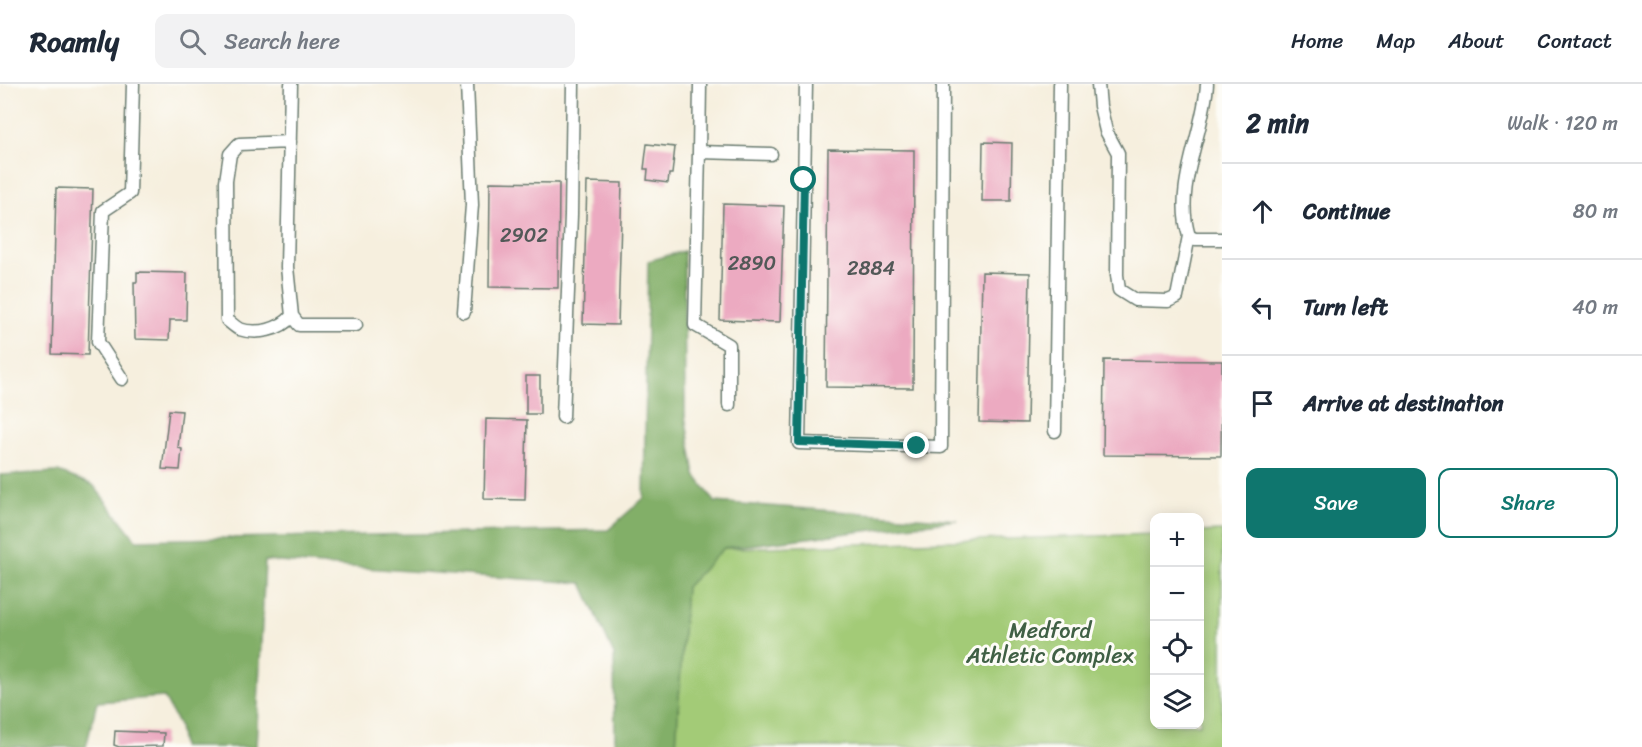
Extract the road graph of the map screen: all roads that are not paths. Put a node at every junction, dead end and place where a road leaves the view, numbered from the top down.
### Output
1 (133, 84) edge
2 (291, 84) edge
3 (467, 84) edge
4 (573, 84) edge
5 (700, 84) edge
6 (806, 84) edge
7 (943, 84) edge
8 (1060, 84) edge
9 (1098, 84) edge
10 (1207, 84) edge
11 (290, 142) junction
12 (699, 152) junction
13 (771, 154) dead end
14 (1189, 236) junction
15 (1222, 240) edge
16 (464, 312) dead end
17 (292, 316) junction
18 (356, 325) dead end
19 (122, 379) dead end
20 (729, 405) dead end
21 (563, 417) dead end
22 (1055, 431) dead end

1 - 19 lane
2 - 11 lane
3 - 16 lane
4 - 21 lane
5 - 12 lane
6 - 7 lane
8 - 22 lane
9 - 14 lane
10 - 14 lane
11 - 17 lane
11 - 17 lane
12 - 13 lane
12 - 20 lane
14 - 15 lane
17 - 18 lane

